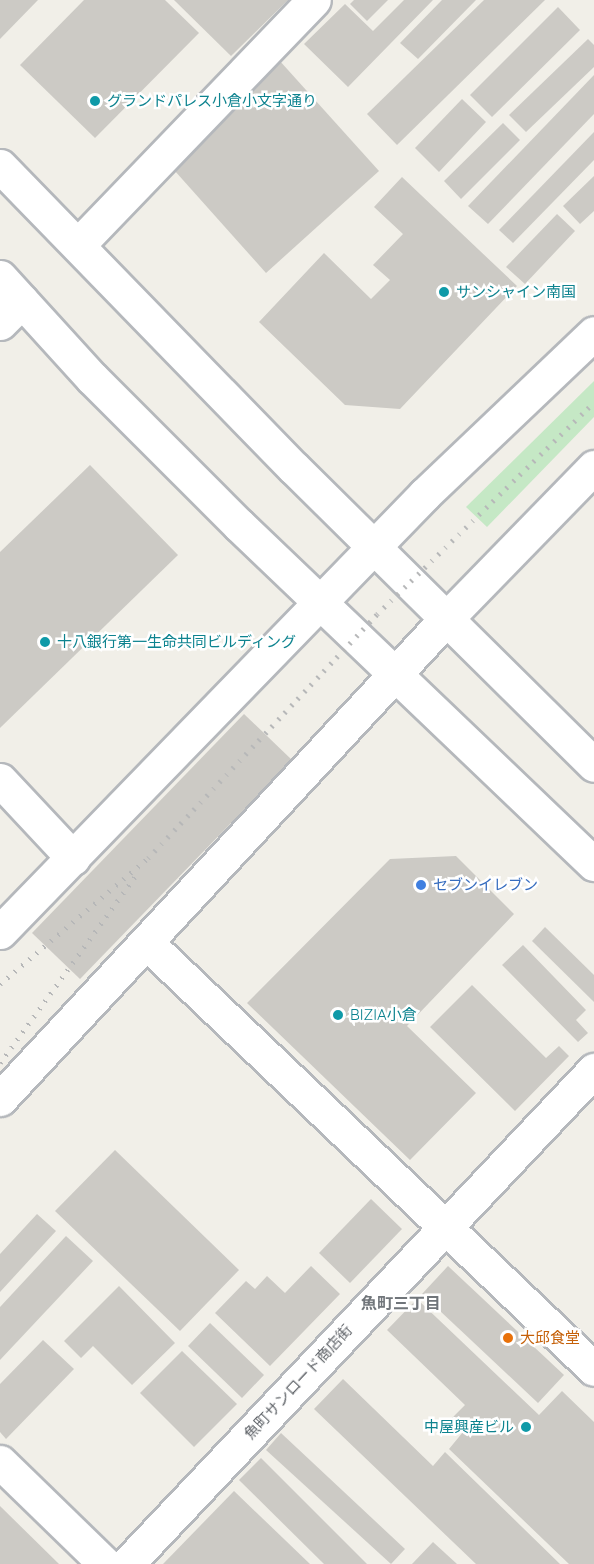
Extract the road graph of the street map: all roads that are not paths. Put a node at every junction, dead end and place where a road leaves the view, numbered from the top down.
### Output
1 (314, 0) edge
2 (0, 166) edge
3 (78, 245) junction
4 (0, 277) edge
5 (11, 312) edge
6 (594, 333) edge
7 (594, 467) edge
8 (374, 547) junction
9 (320, 602) junction
10 (446, 619) junction
11 (396, 674) junction
12 (594, 765) edge
13 (0, 780) edge
14 (73, 858) junction
15 (594, 864) edge
16 (0, 932) edge
17 (147, 943) junction
18 (594, 1070) edge
19 (0, 1099) edge
20 (444, 1226) junction
21 (594, 1369) edge
22 (0, 1462) edge
23 (105, 1564) edge
24 (127, 1564) edge

1 - 3 street
2 - 3 street
3 - 8 street
4 - 5 street
5 - 9 street
6 - 8 street
7 - 10 street
8 - 9 street
8 - 10 street
9 - 11 street
9 - 14 street
10 - 11 street
10 - 12 street
11 - 15 street
11 - 17 street
13 - 14 street
14 - 16 street
17 - 19 street
17 - 20 street
18 - 20 street, 魚町サンロード商店街
20 - 21 street
20 - 24 street, 魚町サンロード商店街
22 - 23 street

